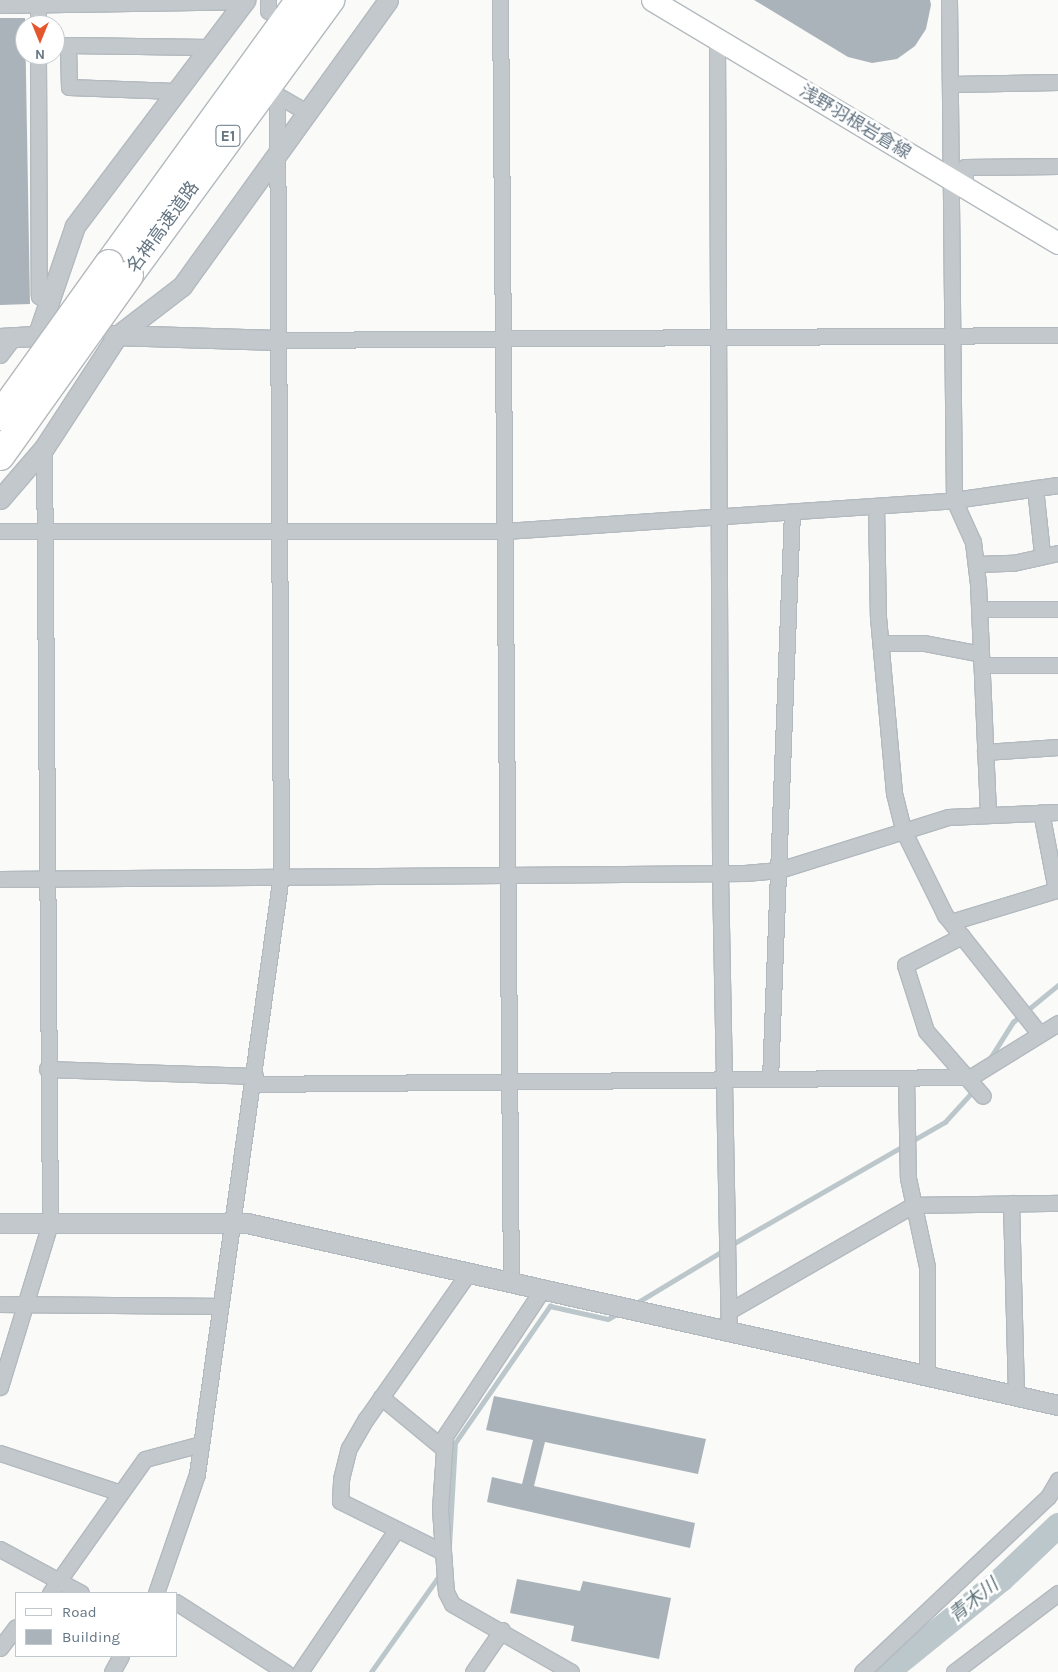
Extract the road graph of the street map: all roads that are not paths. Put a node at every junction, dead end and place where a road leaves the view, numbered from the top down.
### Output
1 (245, 0) edge
2 (300, 0) edge
3 (330, 0) edge
4 (388, 0) edge
5 (500, 0) edge
6 (652, 0) edge
7 (949, 0) edge
8 (38, 2) edge
9 (0, 5) edge
10 (38, 15) edge
11 (717, 39) junction
12 (208, 47) junction
13 (38, 65) edge
14 (1058, 82) edge
15 (952, 84) junction
16 (175, 91) junction
17 (308, 113) junction
18 (278, 157) junction
19 (1058, 166) edge
20 (959, 184) junction
21 (1058, 243) edge
22 (119, 269) junction
23 (48, 302) junction
24 (4, 334) edge
25 (36, 334) junction
26 (1058, 335) edge
27 (116, 336) junction
28 (953, 336) junction
29 (721, 337) junction
30 (278, 340) junction
31 (502, 340) junction
32 (0, 355) edge
33 (0, 416) edge
34 (44, 448) junction
35 (0, 456) edge
36 (1058, 485) edge
37 (1035, 488) junction
38 (0, 499) edge
39 (954, 500) junction
40 (876, 506) junction
41 (792, 512) junction
42 (717, 518) junction
43 (0, 531) edge
44 (43, 531) junction
45 (280, 531) junction
46 (505, 531) junction
47 (1042, 553) junction
48 (1058, 553) edge
49 (976, 564) junction
50 (979, 608) junction
51 (1058, 609) edge
52 (882, 643) junction
53 (981, 659) junction
54 (1058, 665) edge
55 (1058, 746) edge
56 (985, 752) junction
57 (1041, 812) junction
58 (1058, 812) edge
59 (988, 814) junction
60 (903, 830) junction
61 (779, 870) junction
62 (720, 873) junction
63 (507, 874) junction
64 (281, 876) junction
65 (0, 878) edge
66 (48, 878) junction
67 (950, 922) junction
68 (962, 936) junction
69 (1058, 1023) edge
70 (1039, 1033) junction
71 (47, 1069) junction
72 (971, 1077) junction
73 (906, 1078) junction
74 (254, 1080) junction
75 (723, 1080) junction
76 (770, 1080) junction
77 (508, 1082) junction
78 (983, 1096) dead end
79 (1011, 1203) junction
80 (1058, 1203) edge
81 (912, 1205) junction
82 (0, 1223) edge
83 (50, 1223) junction
84 (231, 1223) junction
85 (467, 1275) junction
86 (511, 1284) junction
87 (542, 1290) junction
88 (0, 1304) edge
89 (27, 1304) junction
90 (220, 1306) junction
91 (729, 1320) junction
92 (927, 1376) junction
93 (0, 1387) edge
94 (1016, 1395) junction
95 (381, 1398) junction
96 (1058, 1405) edge
97 (201, 1444) junction
98 (444, 1449) junction
99 (0, 1453) edge
100 (1058, 1480) edge
101 (121, 1493) junction
102 (396, 1530) junction
103 (0, 1549) edge
104 (443, 1552) junction
105 (55, 1588) edge
106 (76, 1592) edge
107 (158, 1592) edge
108 (1058, 1593) edge
109 (178, 1603) edge
110 (15, 1628) edge
111 (502, 1630) junction
112 (0, 1648) edge
113 (120, 1657) edge
114 (112, 1672) edge
115 (285, 1672) edge
116 (300, 1672) edge
117 (473, 1672) edge
118 (571, 1672) edge
119 (862, 1672) edge
120 (954, 1672) edge

1 - 8 street
1 - 12 street
2 - 22 highway, 名神高速道路 / E1
3 - 22 highway, 名神高速道路 / E1
4 - 17 street
5 - 31 street
6 - 11 main road, 浅野羽根岩倉線
7 - 15 street
8 - 9 street
8 - 10 street
11 - 20 main road, 浅野羽根岩倉線
11 - 29 street
12 - 16 street
12 - 16 street
13 - 23 street
14 - 15 street
15 - 20 street
16 - 23 street
17 - 18 street
17 - 18 street
18 - 27 street
18 - 30 street
19 - 20 street
20 - 21 main road, 浅野羽根岩倉線
20 - 28 street
22 - 33 highway, 名神高速道路 / E1, bridge
22 - 35 highway, 名神高速道路 / E1, bridge
23 - 25 street
24 - 25 street
24 - 32 street
25 - 27 street
26 - 28 street
27 - 30 street
27 - 34 street
28 - 29 street
28 - 39 street
29 - 31 street
29 - 42 street
30 - 31 street
30 - 45 street
31 - 46 street
34 - 38 street
34 - 44 street
36 - 37 street
37 - 39 street
37 - 47 street
39 - 40 street
39 - 49 street
40 - 41 street
40 - 52 street
41 - 42 street
41 - 61 street
42 - 46 street
42 - 62 street
43 - 44 street
44 - 45 street
44 - 66 street
45 - 46 street
45 - 64 street
46 - 63 street
47 - 48 street
47 - 49 street
49 - 50 street
50 - 51 street
50 - 53 street
52 - 53 street
52 - 60 street
53 - 54 street
53 - 56 street
55 - 56 street
56 - 59 street
57 - 58 street
57 - 59 street
57 - 67 street
59 - 60 street
60 - 61 street
60 - 67 street
61 - 62 street
61 - 76 street
62 - 63 street
62 - 75 street
63 - 64 street
63 - 77 street
64 - 66 street
64 - 74 street
65 - 66 street
66 - 71 street
67 - 68 street
68 - 70 street
68 - 72 street
69 - 70 street
70 - 72 street
71 - 74 street
71 - 83 street
72 - 73 street
72 - 78 street
73 - 76 street
73 - 81 street
74 - 77 street
74 - 84 street
75 - 76 street
75 - 77 street
75 - 91 street
77 - 86 street
79 - 80 street
79 - 81 street
79 - 94 street
81 - 91 street
81 - 92 street
82 - 83 street
83 - 84 street
83 - 89 street
84 - 85 street
84 - 90 street
85 - 86 street
85 - 95 street
86 - 87 street
87 - 91 street
87 - 98 street
88 - 89 street
89 - 90 street
89 - 93 street
90 - 97 street
91 - 92 street
92 - 94 street
94 - 96 street
95 - 98 street
95 - 102 street
97 - 101 street
97 - 107 street
98 - 104 street
99 - 101 street
100 - 119 street
101 - 105 street
102 - 104 street
102 - 116 street
103 - 105 street
104 - 111 street
105 - 106 street
108 - 120 street
109 - 115 street
110 - 112 street
111 - 117 street
111 - 118 street
113 - 114 street

